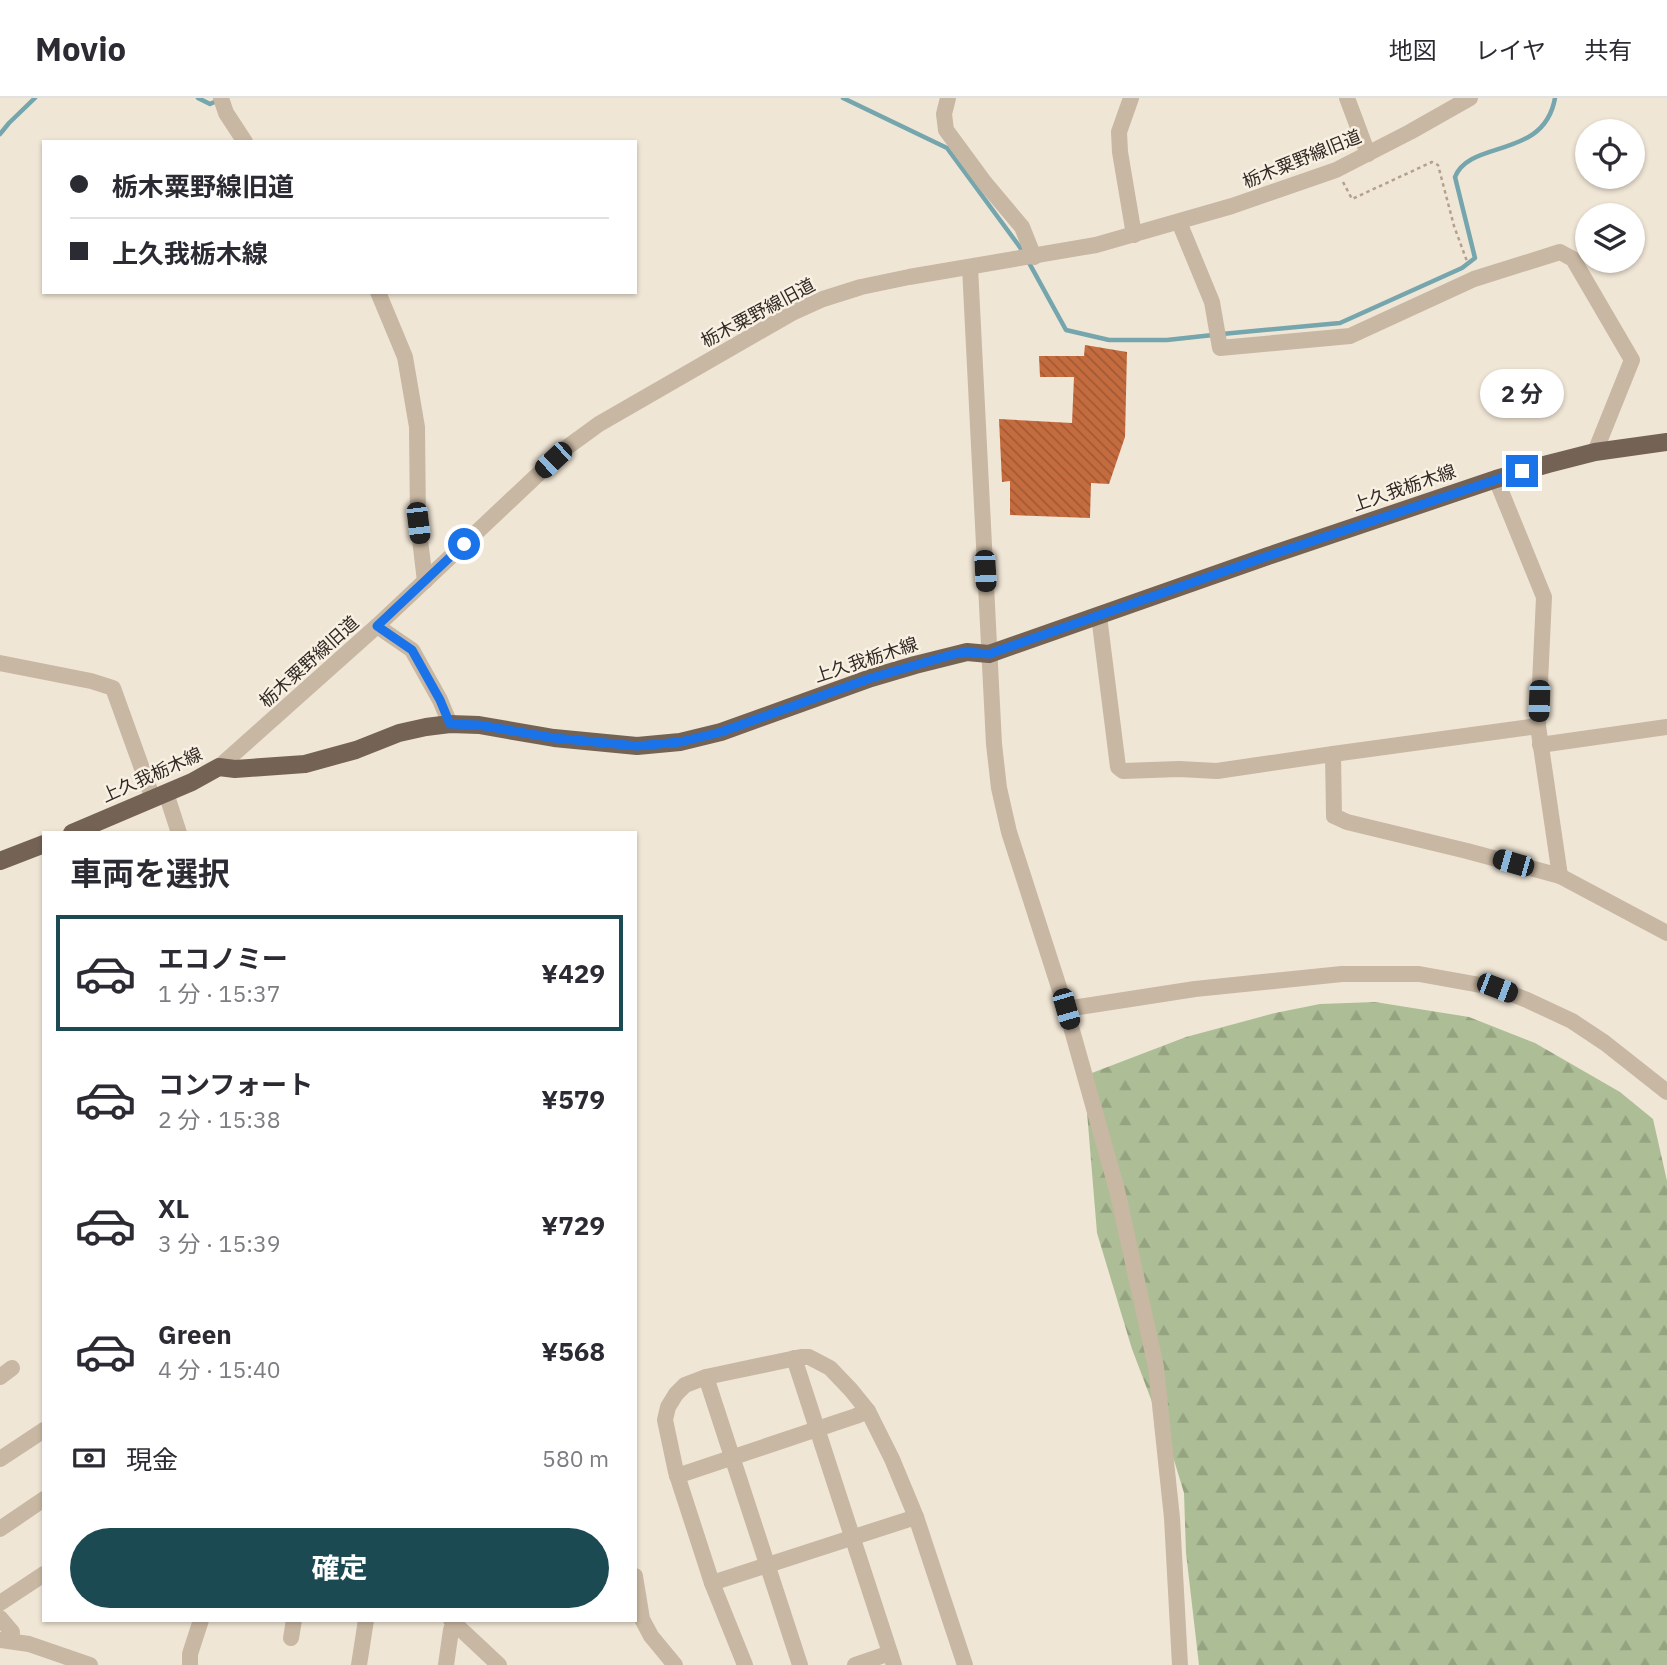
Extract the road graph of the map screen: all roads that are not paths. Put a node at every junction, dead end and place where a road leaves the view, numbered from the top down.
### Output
1 (221, 98) edge
2 (948, 98) edge
3 (1131, 98) edge
4 (1347, 98) edge
5 (1470, 98) edge
6 (244, 140) edge
7 (1367, 154) junction
8 (1179, 222) junction
9 (1134, 235) junction
10 (1034, 257) junction
11 (970, 267) junction
12 (379, 294) edge
13 (1667, 442) edge
14 (1595, 452) junction
15 (1496, 479) junction
16 (425, 581) junction
17 (1099, 616) junction
18 (377, 626) junction
19 (989, 654) junction
20 (0, 663) edge
21 (450, 724) junction
22 (1538, 726) junction
23 (1667, 727) edge
24 (1540, 745) junction
25 (1333, 754) junction
26 (219, 768) junction
27 (160, 796) junction
28 (77, 831) edge
29 (177, 831) edge
30 (42, 845) edge
31 (0, 861) edge
32 (1560, 876) junction
33 (1667, 933) edge
34 (1066, 1009) junction
35 (1667, 1092) edge
36 (794, 1358) junction
37 (706, 1377) junction
38 (868, 1411) junction
39 (817, 1429) junction
40 (42, 1431) edge
41 (731, 1457) junction
42 (0, 1459) edge
43 (677, 1476) junction
44 (42, 1500) edge
45 (916, 1517) junction
46 (0, 1529) edge
47 (853, 1537) junction
48 (766, 1564) junction
49 (42, 1575) edge
50 (712, 1583) junction
51 (637, 1588) edge
52 (0, 1603) edge
53 (0, 1618) edge
54 (200, 1622) edge
55 (294, 1622) edge
56 (366, 1622) edge
57 (452, 1622) edge
58 (291, 1638) dead end
59 (6, 1640) edge
60 (892, 1659) edge
61 (90, 1665) edge
62 (190, 1665) edge
63 (359, 1665) edge
64 (446, 1665) edge
65 (499, 1665) edge
66 (675, 1665) edge
67 (746, 1665) edge
68 (800, 1665) edge
69 (855, 1665) edge
70 (965, 1665) edge
71 (1180, 1665) edge

1 - 6 street
2 - 10 street
3 - 9 street
4 - 7 street
5 - 7 street, 栃木粟野線旧道
7 - 8 street, 栃木粟野線旧道
8 - 9 street, 栃木粟野線旧道
8 - 14 street
9 - 10 street, 栃木粟野線旧道
10 - 11 street, 栃木粟野線旧道
11 - 16 street, 栃木粟野線旧道
11 - 19 street
12 - 16 street
13 - 14 main road, 上久我栃木線
14 - 15 main road, 上久我栃木線
15 - 17 main road, 上久我栃木線
15 - 22 street
16 - 18 street, 栃木粟野線旧道
17 - 19 main road, 上久我栃木線
17 - 25 street
18 - 21 street
18 - 26 street, 栃木粟野線旧道
19 - 21 main road, 上久我栃木線
19 - 34 street
20 - 27 street
21 - 26 main road, 上久我栃木線
22 - 24 street
22 - 25 street
23 - 24 street
24 - 32 street
25 - 32 street
26 - 27 main road, 上久我栃木線
27 - 28 main road, 上久我栃木線
27 - 29 street
30 - 31 main road
32 - 33 street
34 - 35 street
34 - 71 street
36 - 37 street
36 - 38 street
36 - 39 street
37 - 41 street
37 - 43 street
38 - 39 street
38 - 45 street
39 - 41 street
39 - 47 street
40 - 42 street
41 - 43 street
41 - 48 street
43 - 50 street
44 - 46 street
45 - 47 street
45 - 70 street
47 - 48 street
47 - 60 street
48 - 50 street
48 - 68 street
49 - 52 street
50 - 67 street
51 - 66 street
53 - 59 street
54 - 62 street
55 - 58 street
56 - 63 street
57 - 64 street
57 - 65 street
59 - 61 street
60 - 69 street

